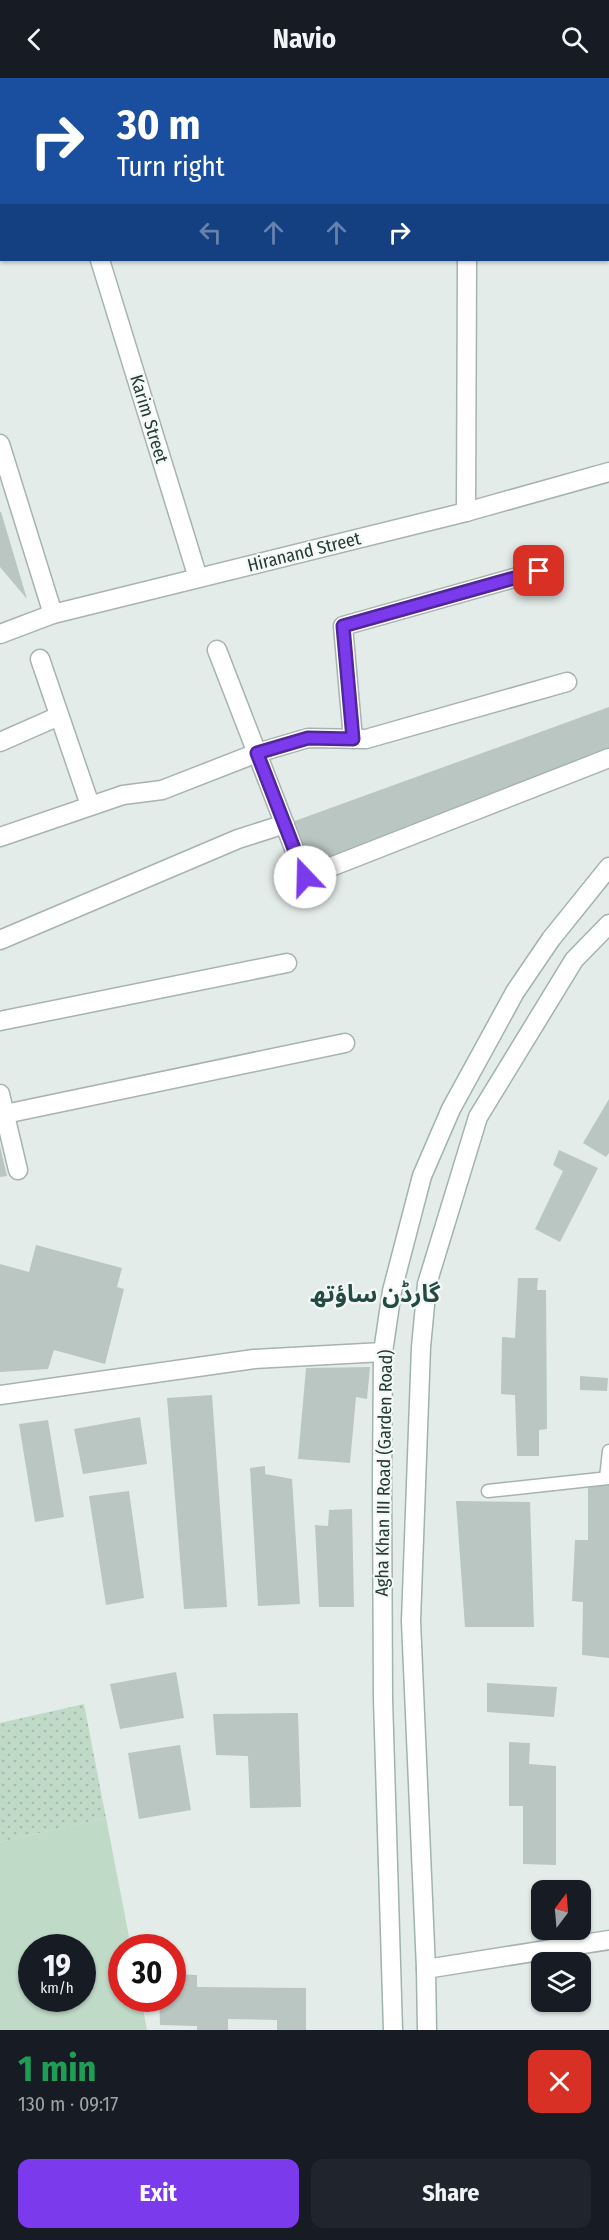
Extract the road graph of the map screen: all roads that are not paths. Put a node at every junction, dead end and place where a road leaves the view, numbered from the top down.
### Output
1 (100, 261) edge
2 (466, 261) edge
3 (0, 444) edge
4 (609, 472) edge
5 (466, 512) junction
6 (539, 571) dead end
7 (198, 579) junction
8 (53, 614) junction
9 (0, 634) edge
10 (218, 650) dead end
11 (39, 658) dead end
12 (567, 682) dead end
13 (59, 716) junction
14 (353, 739) junction
15 (0, 742) edge
16 (257, 753) junction
17 (609, 758) edge
18 (90, 805) junction
19 (285, 824) junction
20 (0, 837) edge
21 (609, 867) edge
22 (609, 924) edge
23 (0, 940) edge
24 (287, 963) dead end
25 (0, 1021) edge
26 (345, 1043) dead end
27 (0, 1094) edge
28 (5, 1114) junction
29 (18, 1170) dead end
30 (383, 1352) junction
31 (0, 1395) edge
32 (609, 1451) edge
33 (608, 1478) edge
34 (488, 1491) dead end
35 (609, 1940) edge
36 (426, 1969) junction
37 (393, 2030) edge
38 (427, 2030) edge

1 - 7 street, Karim Street
2 - 5 street
3 - 8 street
4 - 5 street, Hiranand Street
5 - 7 street, Hiranand Street
6 - 14 street
7 - 8 street, Hiranand Street
8 - 9 street, Hiranand Street
10 - 16 street
11 - 13 street
12 - 14 street
13 - 15 street
13 - 18 street
14 - 16 street
16 - 18 street
16 - 19 street
17 - 19 street
18 - 20 street
19 - 23 street
21 - 30 street, Agha Khan III Road (Garden Road)
22 - 36 street, Agha Khan III Road (Garden Road)
24 - 25 street
26 - 28 street
27 - 28 street
28 - 29 street
30 - 31 street
30 - 37 street, Agha Khan III Road (Garden Road)
32 - 33 lane
33 - 34 lane
35 - 36 street
36 - 38 street, Agha Khan III Road (Garden Road)

